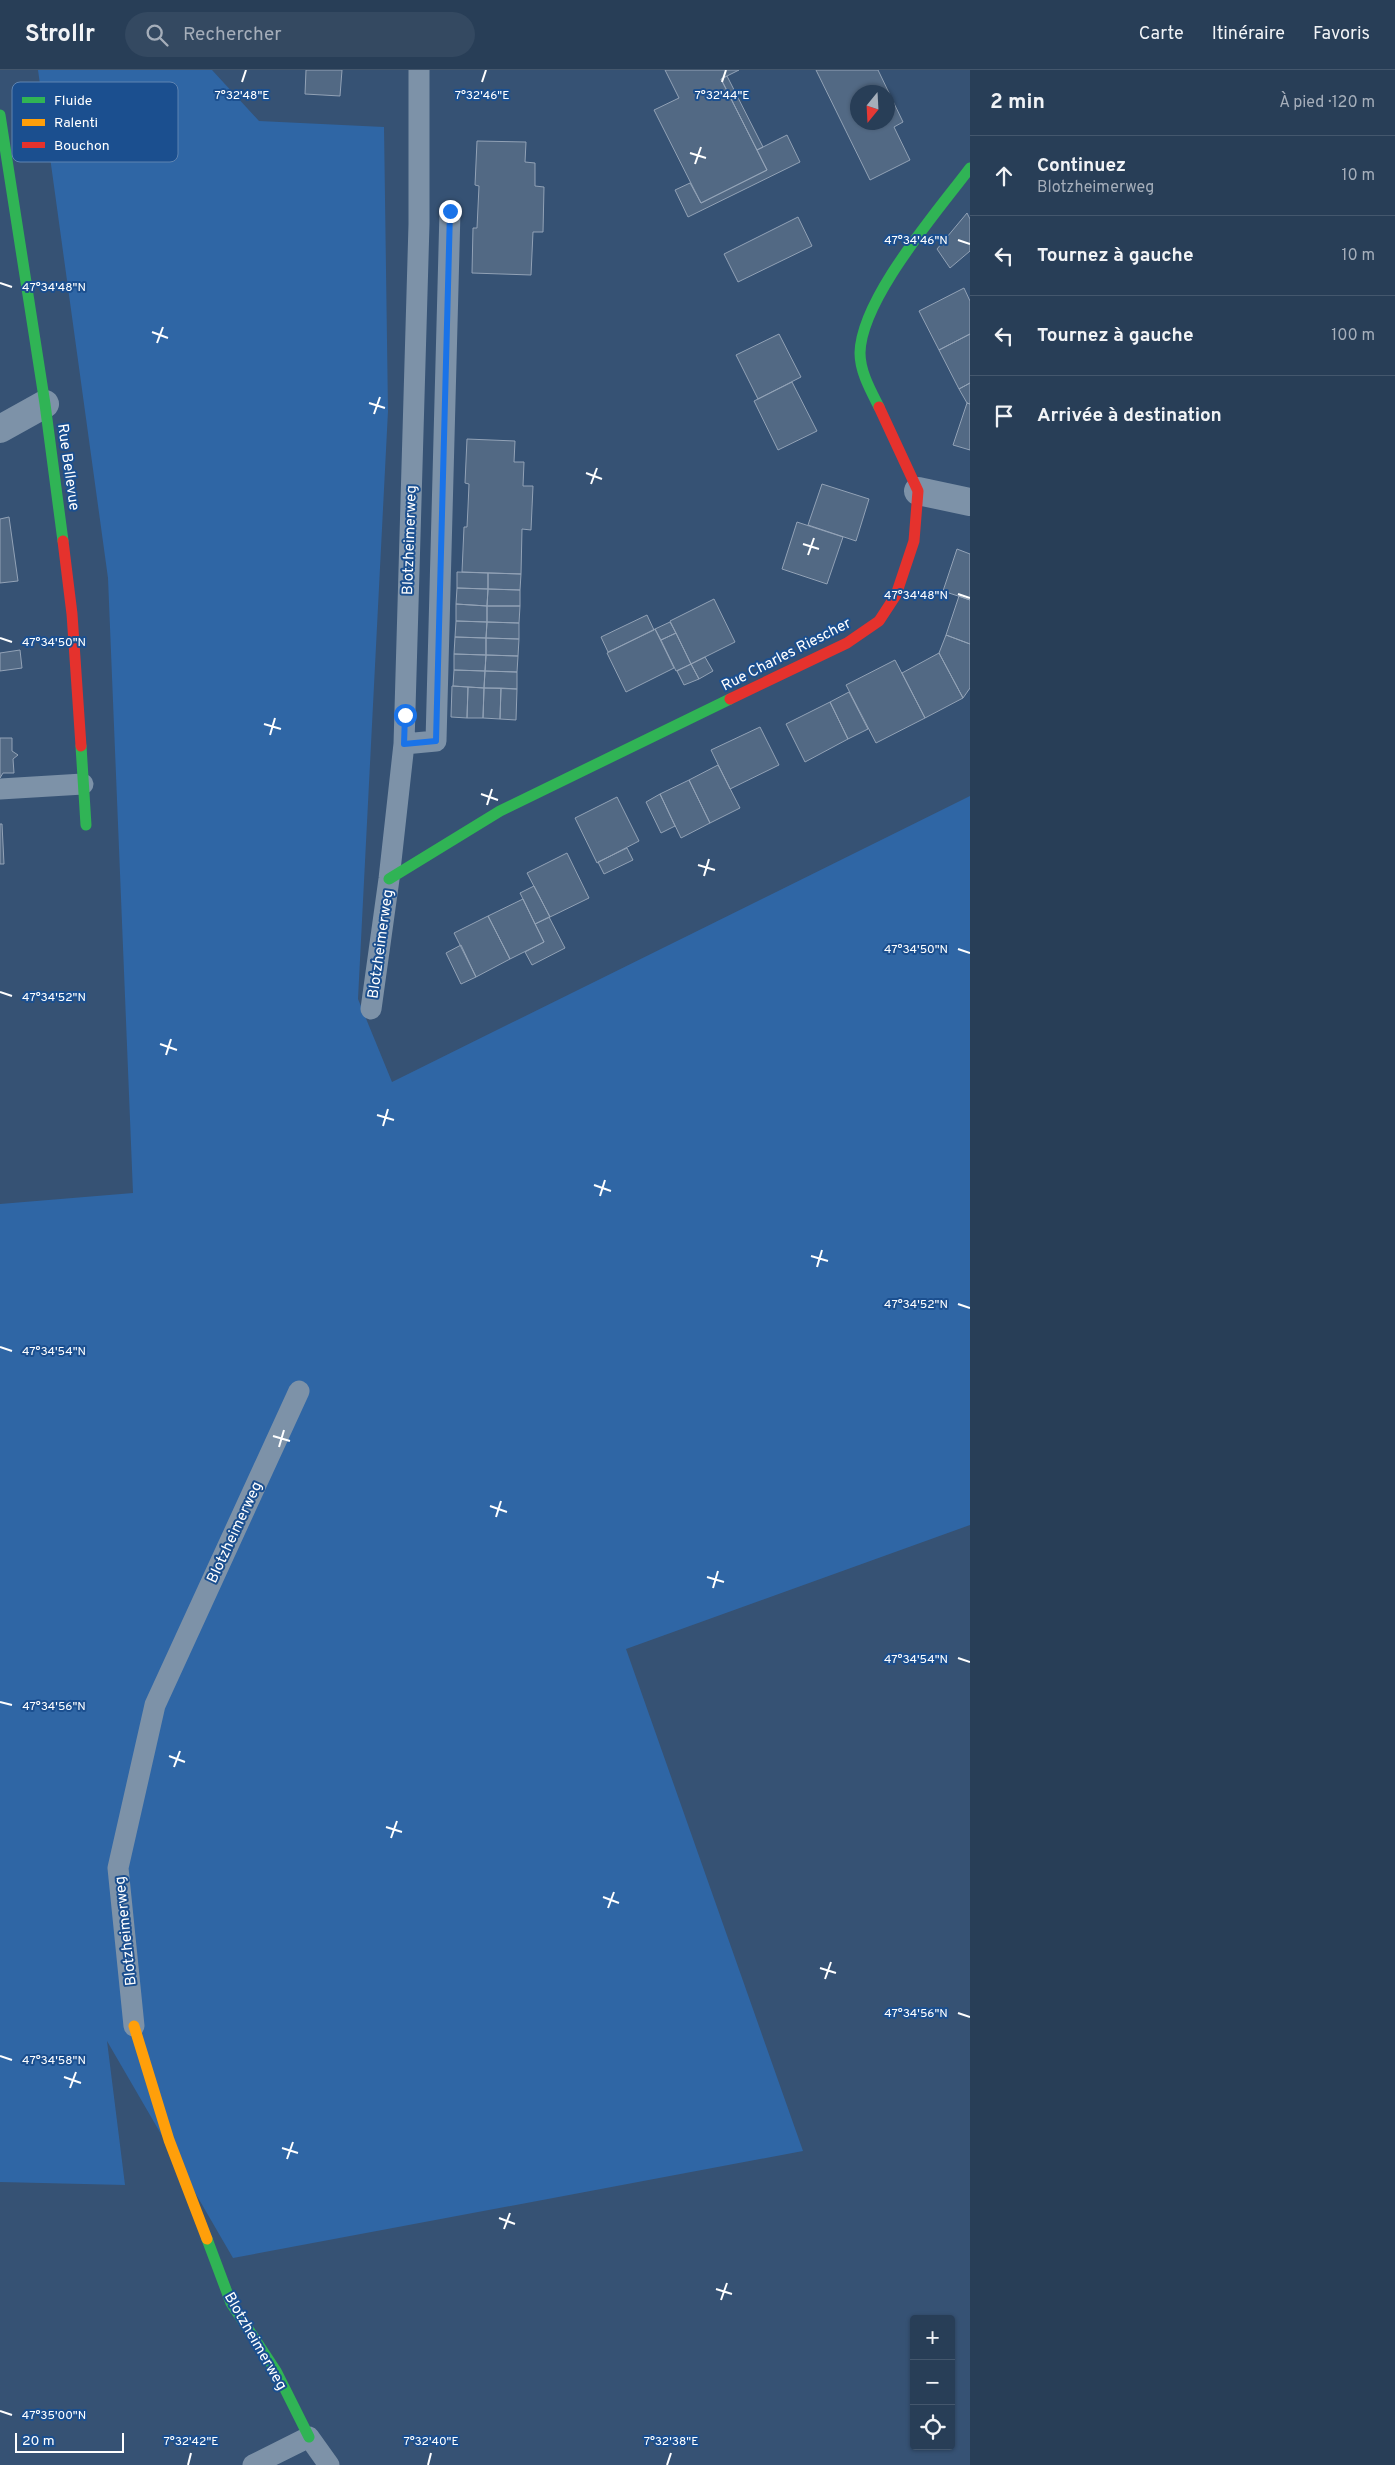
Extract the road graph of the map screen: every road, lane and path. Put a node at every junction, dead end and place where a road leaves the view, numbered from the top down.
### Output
1 (419, 70) edge
2 (0, 115) edge
3 (970, 168) edge
4 (450, 211) dead end
5 (45, 404) junction
6 (0, 429) edge
7 (918, 491) junction
8 (970, 502) edge
9 (404, 744) junction
10 (83, 784) junction
11 (0, 789) edge
12 (86, 825) dead end
13 (389, 879) junction
14 (371, 1009) dead end
15 (299, 1392) dead end
16 (134, 2026) joint
17 (309, 2437) junction
18 (252, 2465) edge
19 (329, 2465) edge

1 - 9 lane, Blotzheimerweg
2 - 5 street, Rue Bellevue
3 - 7 street, Rue Charles Riescher
4 - 9 lane
5 - 6 street
5 - 10 street, Rue Bellevue
7 - 8 street
7 - 13 street, Rue Charles Riescher
9 - 13 lane, Blotzheimerweg
10 - 11 lane
10 - 12 street, Rue Bellevue
13 - 14 lane, Blotzheimerweg
15 - 16 lane, Blotzheimerweg
16 - 17 street, Blotzheimerweg
17 - 18 lane
17 - 19 lane

